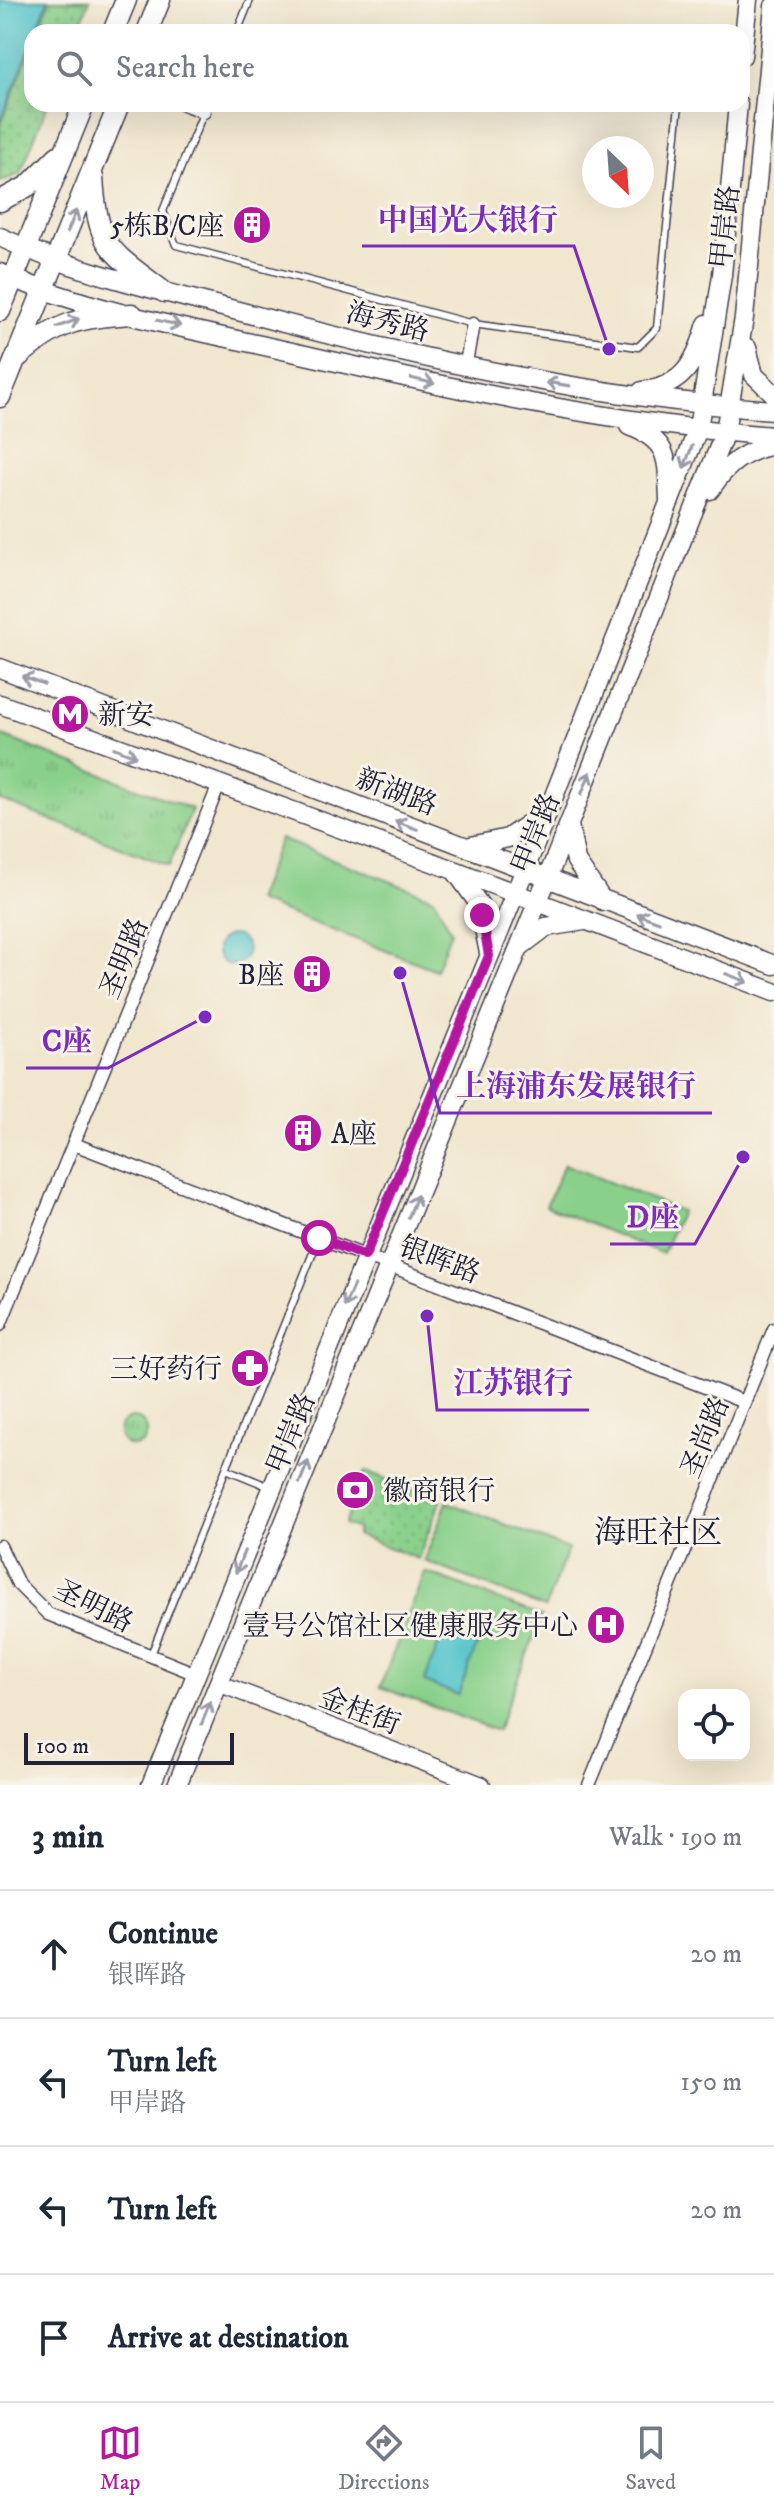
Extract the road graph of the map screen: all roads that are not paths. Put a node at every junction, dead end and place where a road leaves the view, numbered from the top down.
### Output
1 (126, 0) edge
2 (160, 0) edge
3 (250, 0) edge
4 (748, 0) edge
5 (773, 16) edge
6 (116, 24) edge
7 (150, 24) edge
8 (240, 24) edge
9 (745, 24) edge
10 (771, 74) edge
11 (81, 112) edge
12 (116, 112) edge
13 (204, 112) edge
14 (678, 112) edge
15 (737, 112) edge
16 (67, 147) junction
17 (93, 172) junction
18 (0, 201) edge
19 (0, 237) edge
20 (25, 249) junction
21 (56, 260) junction
22 (722, 275) junction
23 (7, 276) edge
24 (44, 289) junction
25 (164, 292) junction
26 (0, 311) edge
27 (132, 314) junction
28 (744, 318) junction
29 (473, 324) junction
30 (15, 359) junction
31 (465, 368) junction
32 (613, 393) junction
33 (774, 394) edge
34 (0, 397) edge
35 (705, 403) junction
36 (732, 406) junction
37 (774, 410) edge
38 (592, 414) junction
39 (698, 429) junction
40 (725, 432) junction
41 (774, 436) edge
42 (774, 445) edge
43 (669, 507) junction
44 (694, 516) junction
45 (0, 668) edge
46 (0, 704) edge
47 (584, 720) junction
48 (609, 727) junction
49 (218, 787) junction
50 (549, 809) junction
51 (569, 824) junction
52 (464, 847) junction
53 (454, 870) junction
54 (524, 870) junction
55 (547, 879) junction
56 (515, 893) junction
57 (538, 901) junction
58 (603, 901) junction
59 (591, 921) junction
60 (711, 941) junction
61 (516, 955) junction
62 (489, 956) junction
63 (701, 964) junction
64 (774, 965) edge
65 (774, 992) edge
66 (74, 1144) junction
67 (319, 1238) junction
68 (365, 1256) junction
69 (389, 1265) junction
70 (0, 1325) edge
71 (774, 1329) edge
72 (744, 1402) junction
73 (226, 1469) junction
74 (270, 1487) junction
75 (0, 1546) edge
76 (150, 1657) junction
77 (196, 1674) junction
78 (218, 1683) junction
79 (155, 1781) edge
80 (177, 1784) edge
81 (482, 1785) edge
82 (589, 1785) edge

1 - 6 main road
2 - 7 main road
3 - 8 lane
4 - 9 main road
5 - 10 main road, 甲岸路
10 - 28 main road, 甲岸路
11 - 16 main road
12 - 17 main road
13 - 29 lane
14 - 29 lane
15 - 22 main road, 甲岸路
16 - 18 main road
16 - 20 main road
21 -> 17 main road
17 - 25 main road
19 - 20 main road, 海秀路
20 - 21 main road, 海秀路
20 - 23 main road
21 - 24 main road
21 - 25 main road, 海秀路
22 - 32 main road
22 - 35 main road, 甲岸路
23 - 24 main road, 海秀路
23 - 26 main road
24 - 27 main road, 海秀路
24 - 30 main road
25 - 31 main road, 海秀路
30 -> 27 main road
27 -> 38 main road, 海秀路
28 - 33 main road
28 - 36 main road, 甲岸路
29 - 31 street
30 - 34 main road
32 -> 31 main road, 海秀路
32 - 35 main road, 海秀路
35 - 36 main road, 海秀路
35 - 39 main road, 甲岸路
36 - 37 main road, 海秀路
36 - 40 main road, 甲岸路
38 - 39 main road, 海秀路
38 - 43 main road
39 - 40 main road, 海秀路
39 -> 43 main road, 甲岸路
40 - 41 main road, 海秀路
40 - 44 main road, 甲岸路
42 - 44 main road
43 - 47 main road, 甲岸路
44 - 48 main road, 甲岸路
52 -> 45 main road, 新湖路
46 -> 49 main road, 新湖路
47 - 48 main road
47 - 50 main road, 甲岸路
51 -> 48 main road, 甲岸路
49 - 53 main road, 新湖路
49 - 66 street, 圣明路
50 - 52 main road
50 - 54 main road, 甲岸路
51 - 55 main road, 甲岸路
51 - 58 main road
52 - 54 main road, 新湖路
53 - 56 main road, 新湖路
53 - 62 main road
54 - 55 main road, 新湖路
54 - 56 main road, 甲岸路
55 - 57 main road, 甲岸路
55 - 58 main road, 新湖路
56 - 57 main road, 新湖路
56 - 62 main road, 甲岸路
57 - 59 main road, 新湖路
57 - 61 main road, 甲岸路
60 -> 58 main road, 新湖路
59 - 61 main road
59 - 63 main road, 新湖路
60 - 63 main road
60 - 64 main road, 新湖路
69 -> 61 main road, 甲岸路
62 - 68 main road, 甲岸路
63 -> 65 main road, 新湖路
66 - 67 street, 银晖路
66 - 70 street, 圣明路
67 - 68 street, 银晖路
67 - 73 lane
68 - 69 street, 银晖路
68 -> 74 main road, 甲岸路
69 - 72 street, 银晖路
78 -> 69 main road, 甲岸路
71 - 72 street, 圣尚路
72 - 82 street, 圣尚路
73 - 74 lane
73 - 76 lane
74 -> 77 main road, 甲岸路
75 - 76 street, 圣明路
76 - 77 street, 圣明路
77 - 79 main road, 甲岸路
80 -> 78 main road, 甲岸路
78 - 81 street, 金桂街

